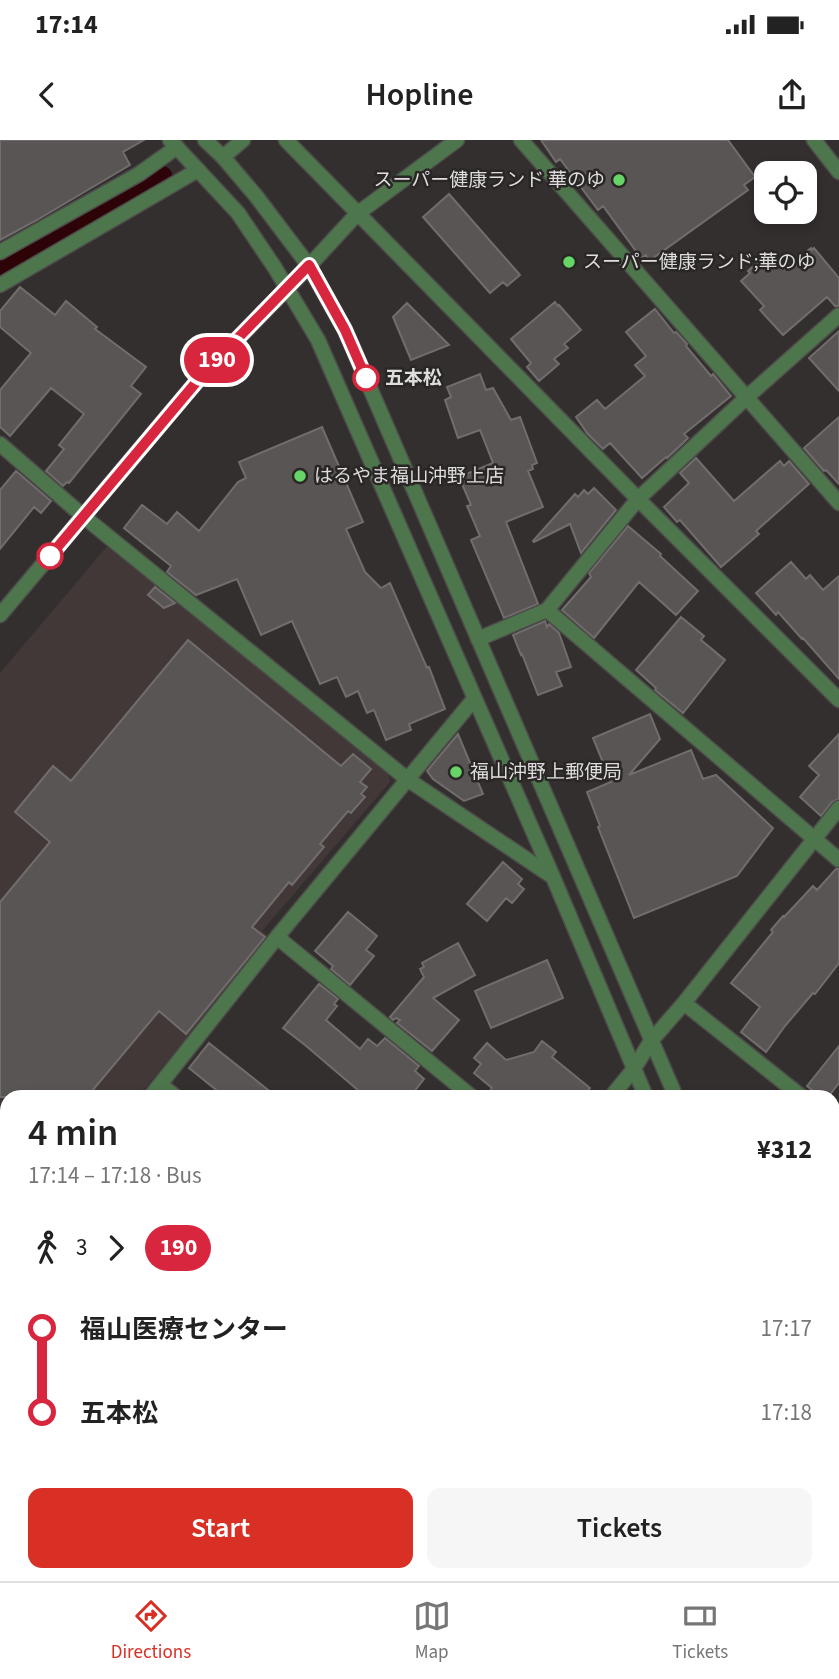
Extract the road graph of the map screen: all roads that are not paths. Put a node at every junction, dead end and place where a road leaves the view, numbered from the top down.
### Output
1 (205, 140) edge
2 (243, 140) edge
3 (286, 140) edge
4 (457, 140) edge
5 (521, 140) edge
6 (814, 140) edge
7 (173, 143) edge
8 (223, 157) junction
9 (198, 170) junction
10 (839, 172) edge
11 (357, 214) junction
12 (0, 252) edge
13 (309, 265) junction
14 (0, 285) edge
15 (288, 288) junction
16 (839, 315) edge
17 (747, 397) junction
18 (0, 444) edge
19 (638, 499) junction
20 (839, 503) edge
21 (83, 516) junction
22 (547, 610) junction
23 (0, 615) edge
24 (478, 639) junction
25 (474, 699) junction
26 (839, 700) edge
27 (407, 779) junction
28 (839, 808) edge
29 (814, 838) junction
30 (839, 860) edge
31 (552, 877) junction
32 (277, 937) junction
33 (684, 1003) junction
34 (651, 1041) junction
35 (633, 1070) junction
36 (161, 1085) junction
37 (156, 1090) edge
38 (167, 1090) edge
39 (463, 1090) edge
40 (617, 1090) edge
41 (643, 1090) edge
42 (673, 1090) edge
43 (793, 1090) edge

1 - 8 street
2 - 8 street
3 - 11 street
4 - 11 street
5 - 17 street
6 - 10 street
7 - 9 street
7 - 12 street
8 - 13 street
9 - 14 street
9 - 15 street
11 - 13 street
11 - 19 street
13 - 15 street
13 - 24 street
15 - 21 street
15 - 25 street
16 - 17 street
17 - 19 street
17 - 20 street
18 - 21 street
19 - 22 street
19 - 26 street
21 - 23 street
21 - 27 street
22 - 24 street
22 - 29 street
24 - 34 street
25 - 27 street
25 - 31 street
27 - 31 street
27 - 32 street
28 - 29 street
29 - 30 street
29 - 33 street
31 - 35 street
32 - 36 street
32 - 39 street
33 - 34 street
33 - 43 street
34 - 35 street
34 - 42 street
35 - 40 street
35 - 41 street
36 - 37 street
36 - 38 street

